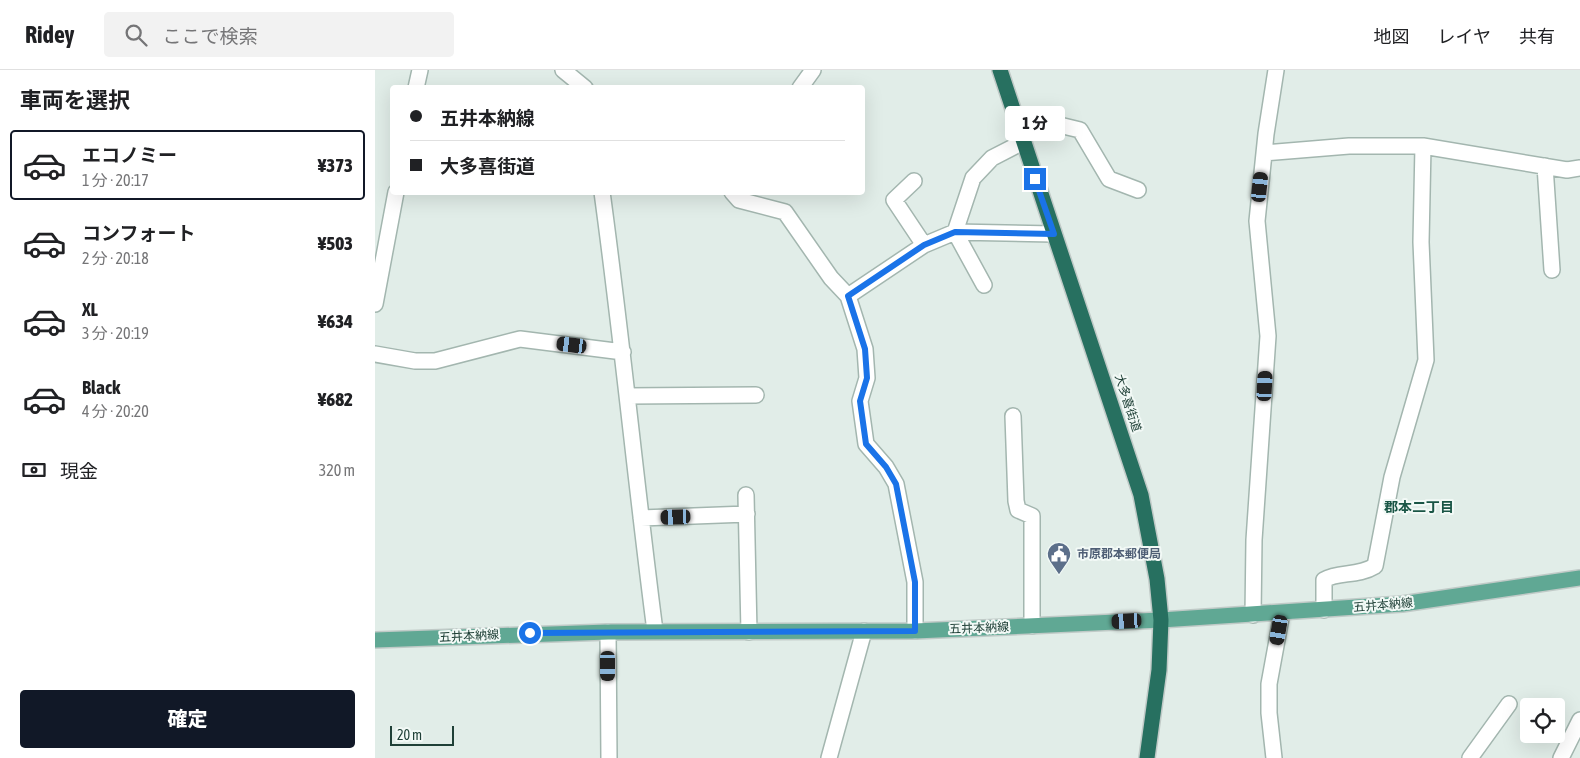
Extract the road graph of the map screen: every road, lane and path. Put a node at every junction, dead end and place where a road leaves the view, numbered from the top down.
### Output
1 (420, 70) edge
2 (563, 70) edge
3 (813, 70) edge
4 (1000, 70) edge
5 (1276, 70) edge
6 (417, 85) edge
7 (581, 85) edge
8 (802, 85) edge
9 (1014, 114) junction
10 (1023, 142) junction
11 (1423, 146) junction
12 (1264, 153) junction
13 (1545, 166) junction
14 (1580, 168) edge
15 (914, 182) dead end
16 (1138, 190) dead end
17 (395, 195) edge
18 (602, 195) edge
19 (735, 195) edge
20 (382, 230) edge
21 (955, 232) junction
22 (1054, 234) junction
23 (924, 245) junction
24 (1553, 270) dead end
25 (984, 285) dead end
26 (848, 296) junction
27 (375, 304) edge
28 (623, 352) junction
29 (375, 354) edge
30 (627, 396) junction
31 (756, 396) dead end
32 (1013, 416) dead end
33 (746, 495) dead end
34 (747, 514) junction
35 (641, 518) junction
36 (1580, 578) edge
37 (1324, 610) junction
38 (1281, 612) junction
39 (1253, 615) junction
40 (1161, 620) junction
41 (1032, 626) junction
42 (655, 631) junction
43 (864, 631) junction
44 (915, 631) junction
45 (608, 632) junction
46 (749, 632) junction
47 (375, 640) edge
48 (1509, 704) dead end
49 (1580, 720) edge
50 (609, 758) edge
51 (829, 758) edge
52 (1147, 758) edge
53 (1274, 758) edge
54 (1470, 758) edge
55 (1561, 758) edge

1 - 6 street
2 - 7 street
3 - 8 street
4 - 9 highway, 大多喜街道
5 - 12 street
9 - 10 highway, 大多喜街道
9 - 16 street
10 - 21 street
10 - 22 highway, 大多喜街道
11 - 12 street
11 - 13 street
11 - 37 street
12 - 39 street
13 - 14 street
13 - 24 street
15 - 23 street
17 - 20 street
18 - 28 street
19 - 26 street
20 - 27 street
21 - 22 street
21 - 23 street
21 - 25 street
22 - 40 highway, 大多喜街道
23 - 26 street
26 - 44 street
28 - 29 street
28 - 30 street
30 - 31 street
30 - 35 street
32 - 41 street
33 - 34 street
34 - 35 street
34 - 46 street
35 - 42 street
36 - 37 main road, 五井本納線
37 - 38 main road, 五井本納線
38 - 39 main road, 五井本納線
38 - 53 street
39 - 40 main road, 五井本納線
40 - 41 main road, 五井本納線
40 - 52 highway, 大多喜街道
41 - 44 main road, 五井本納線
42 - 45 main road, 五井本納線
42 - 46 main road, 五井本納線
43 - 44 main road, 五井本納線
43 - 46 main road, 五井本納線
43 - 51 street
45 - 47 main road, 五井本納線
45 - 50 street
48 - 54 street
49 - 55 street

